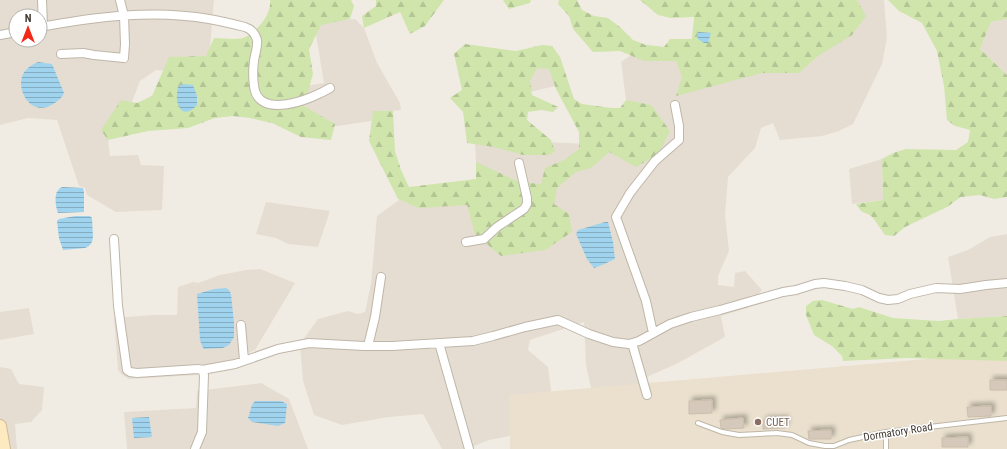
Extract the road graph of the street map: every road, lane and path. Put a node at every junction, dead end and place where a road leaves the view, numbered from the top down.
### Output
1 (120, 0) edge
2 (124, 16) junction
3 (48, 26) edge
4 (61, 54) dead end
5 (330, 88) dead end
6 (675, 105) dead end
7 (519, 163) dead end
8 (114, 239) dead end
9 (466, 242) dead end
10 (381, 277) dead end
11 (1007, 283) edge
12 (241, 324) dead end
13 (653, 333) junction
14 (439, 343) junction
15 (632, 343) junction
16 (368, 346) junction
17 (244, 360) junction
18 (202, 370) junction
19 (647, 395) dead end
20 (1007, 418) edge
21 (698, 423) dead end
22 (0, 426) edge
23 (886, 432) junction
24 (4, 449) edge
25 (195, 449) edge
26 (469, 449) edge
27 (886, 449) edge

1 - 2 street
2 - 3 street
2 - 4 street
2 - 5 street
6 - 13 street
7 - 9 street
8 - 18 street
10 - 16 street
11 - 13 street
12 - 17 street
13 - 15 street
14 - 15 street
14 - 16 street
14 - 26 street
15 - 19 street
16 - 17 street
17 - 18 street
18 - 25 street
20 - 23 lane, Dormatory Road
21 - 23 lane, Dormatory Road
22 - 24 main road
23 - 27 lane

